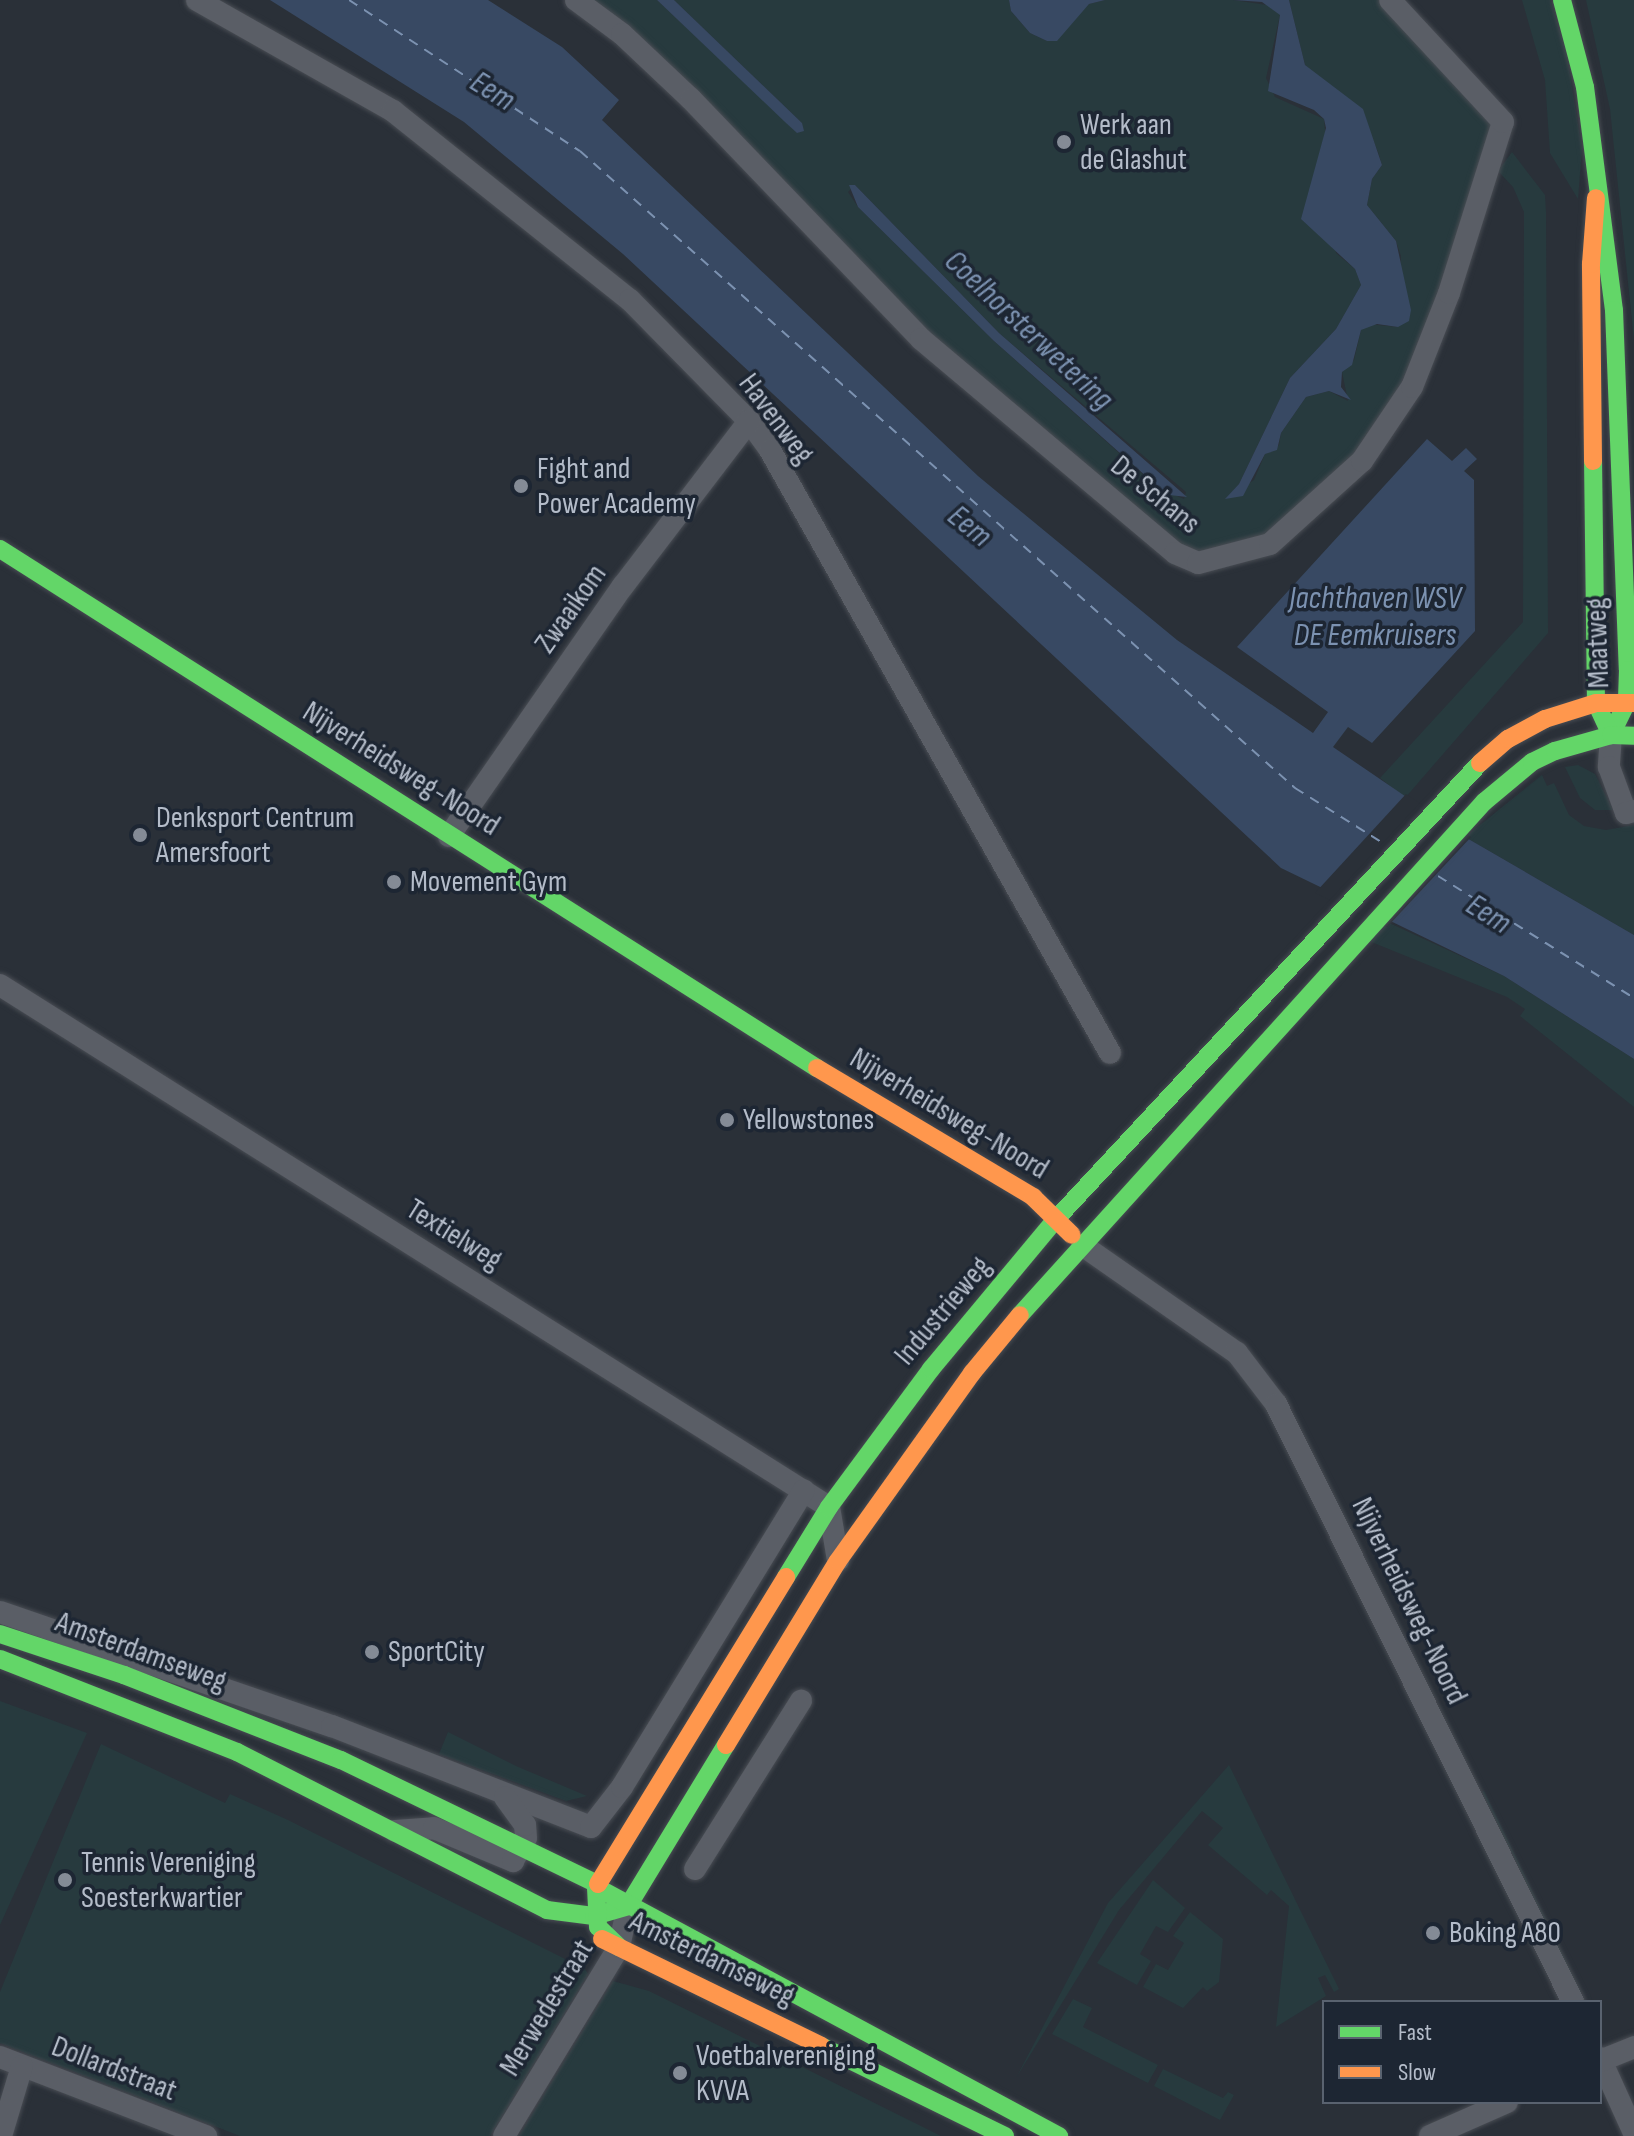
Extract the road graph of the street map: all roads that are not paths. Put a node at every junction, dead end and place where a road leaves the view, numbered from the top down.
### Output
1 (197, 0) edge
2 (576, 0) edge
3 (1390, 0) edge
4 (1562, 0) edge
5 (1596, 198) junction
6 (749, 421) junction
7 (0, 549) edge
8 (1596, 703) junction
9 (1631, 703) edge
10 (1623, 736) edge
11 (1634, 811) edge
12 (449, 836) junction
13 (0, 985) edge
14 (1110, 1053) dead end
15 (1057, 1218) junction
16 (1082, 1245) junction
17 (804, 1490) junction
18 (829, 1507) junction
19 (838, 1561) junction
20 (0, 1612) edge
21 (0, 1634) edge
22 (0, 1659) edge
23 (757, 1694) junction
24 (505, 1797) junction
25 (394, 1831) junction
26 (522, 1847) junction
27 (695, 1869) dead end
28 (596, 1887) junction
29 (547, 1910) junction
30 (611, 1912) junction
31 (619, 1947) junction
32 (1572, 2000) edge
33 (1634, 2047) edge
34 (0, 2057) edge
35 (1602, 2059) edge
36 (1602, 2064) edge
37 (22, 2066) junction
38 (1502, 2104) edge
39 (1634, 2133) edge
40 (1, 2136) edge
41 (206, 2136) edge
42 (504, 2136) edge
43 (1005, 2136) edge
44 (1059, 2136) edge
45 (1430, 2136) edge

1 - 6 street, Havenweg
2 - 3 street, De Schans
4 - 5 main road, Maatweg
5 - 8 main road, Maatweg
5 - 9 main road, Maatweg
6 - 12 street, Zwaaikom
6 - 14 street, Havenweg
7 - 12 main road, Nijverheidsweg-Noord
8 - 9 main road, Industrieweg
8 - 10 main road, Maatweg
8 - 15 main road, Industrieweg
9 - 10 main road, Maatweg
10 - 11 street
10 - 16 main road, Industrieweg
12 - 15 main road, Nijverheidsweg-Noord
13 - 17 street, Textielweg
15 - 16 main road, Nijverheidsweg-Noord
15 - 18 main road, Industrieweg
16 - 19 main road, Industrieweg
16 - 32 street, Nijverheidsweg-Noord
17 - 18 street, Textielweg
17 - 24 street, Amsterdamseweg
18 - 19 street
18 - 28 main road, Industrieweg
19 - 23 main road, Industrieweg
20 - 24 street, Amsterdamseweg
21 - 26 main road, Amsterdamseweg
22 - 25 main road, Amsterdamseweg
23 - 27 street
23 - 30 main road, Industrieweg
24 - 26 street
25 - 26 street
25 - 29 main road, Amsterdamseweg
26 - 28 main road, Amsterdamseweg
28 - 30 street
29 - 30 main road
29 - 31 main road, Amsterdamseweg
30 - 31 street
30 - 44 main road, Amsterdamseweg
31 - 42 street, Merwedestraat
31 - 43 main road, Amsterdamseweg
33 - 35 street
34 - 37 street, Dollardstraat
36 - 39 street
37 - 40 street
37 - 41 street, Dollardstraat
38 - 45 street

